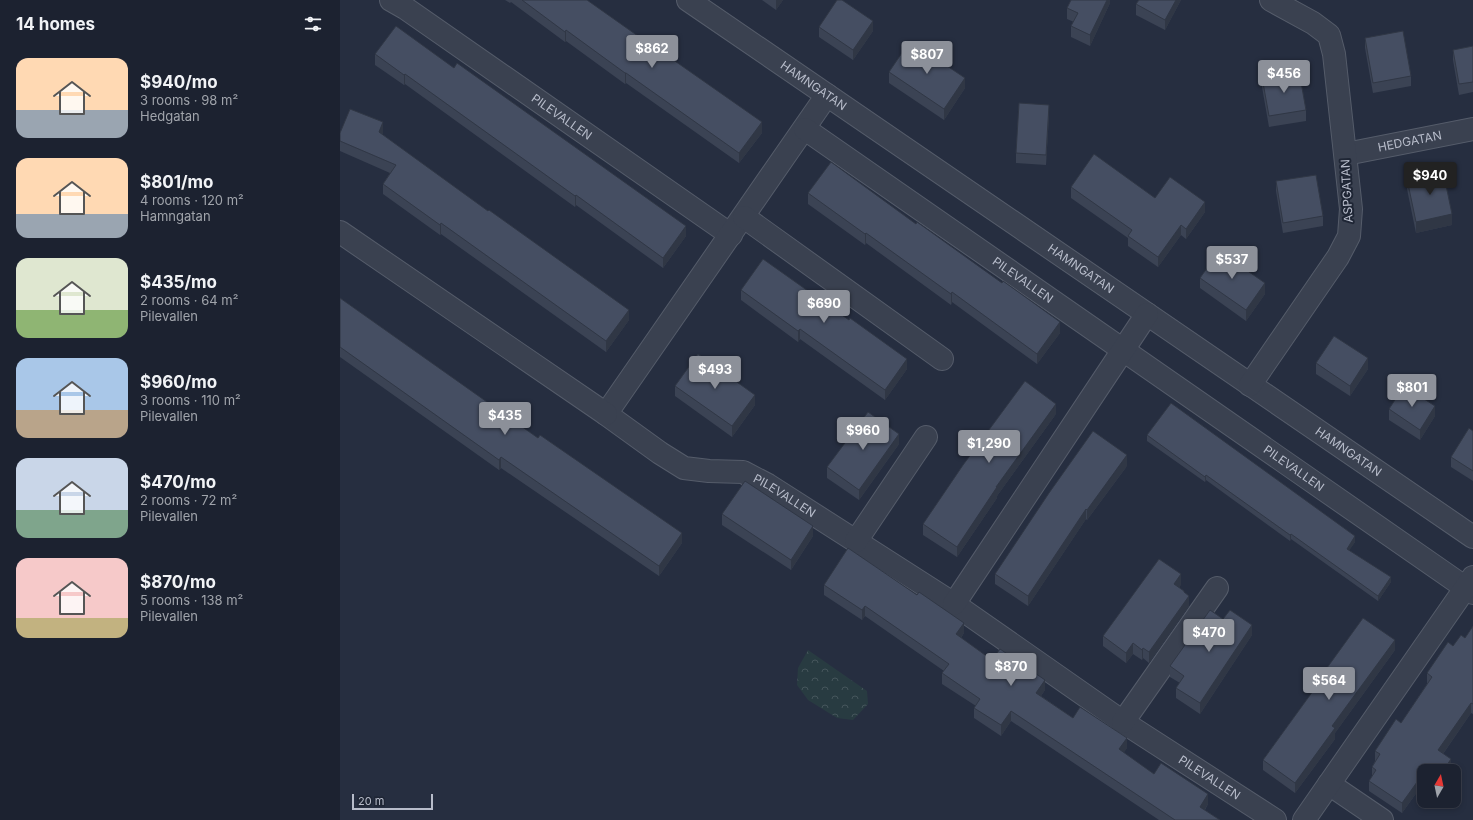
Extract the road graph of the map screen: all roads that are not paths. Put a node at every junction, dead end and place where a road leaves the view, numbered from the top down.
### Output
1 (391, 0) edge
2 (688, 0) edge
3 (1271, 0) edge
4 (827, 95) junction
5 (804, 129) junction
6 (1473, 129) edge
7 (1346, 154) junction
8 (744, 217) junction
9 (340, 232) edge
10 (731, 235) junction
11 (1147, 314) junction
12 (1122, 349) junction
13 (942, 359) dead end
14 (1250, 385) junction
15 (606, 414) junction
16 (926, 437) dead end
17 (1473, 537) edge
18 (856, 541) junction
19 (1471, 586) edge
20 (1217, 588) dead end
21 (954, 604) junction
22 (1123, 722) junction
23 (1329, 784) junction
24 (1275, 820) edge
25 (1304, 820) edge
26 (1382, 820) edge

1 - 10 street, PILEVALLEN
2 - 4 street, HAMNGATAN
3 - 7 street, ASPGATAN
4 - 5 street
4 - 11 street, HAMNGATAN
5 - 8 street
5 - 12 street, PILEVALLEN
6 - 7 street, HEDGATAN
7 - 14 street, ASPGATAN
8 - 10 street
8 - 13 street
9 - 15 street, PILEVALLEN
10 - 15 street
11 - 12 street
11 - 14 street, HAMNGATAN
12 - 19 street, PILEVALLEN
12 - 21 street
14 - 17 street, HAMNGATAN
15 - 18 street, PILEVALLEN
16 - 18 street
18 - 21 street, PILEVALLEN
19 - 23 street, PILEVALLEN
20 - 22 street
21 - 22 street, PILEVALLEN
22 - 24 street, PILEVALLEN
23 - 25 street, PILEVALLEN
23 - 26 street

